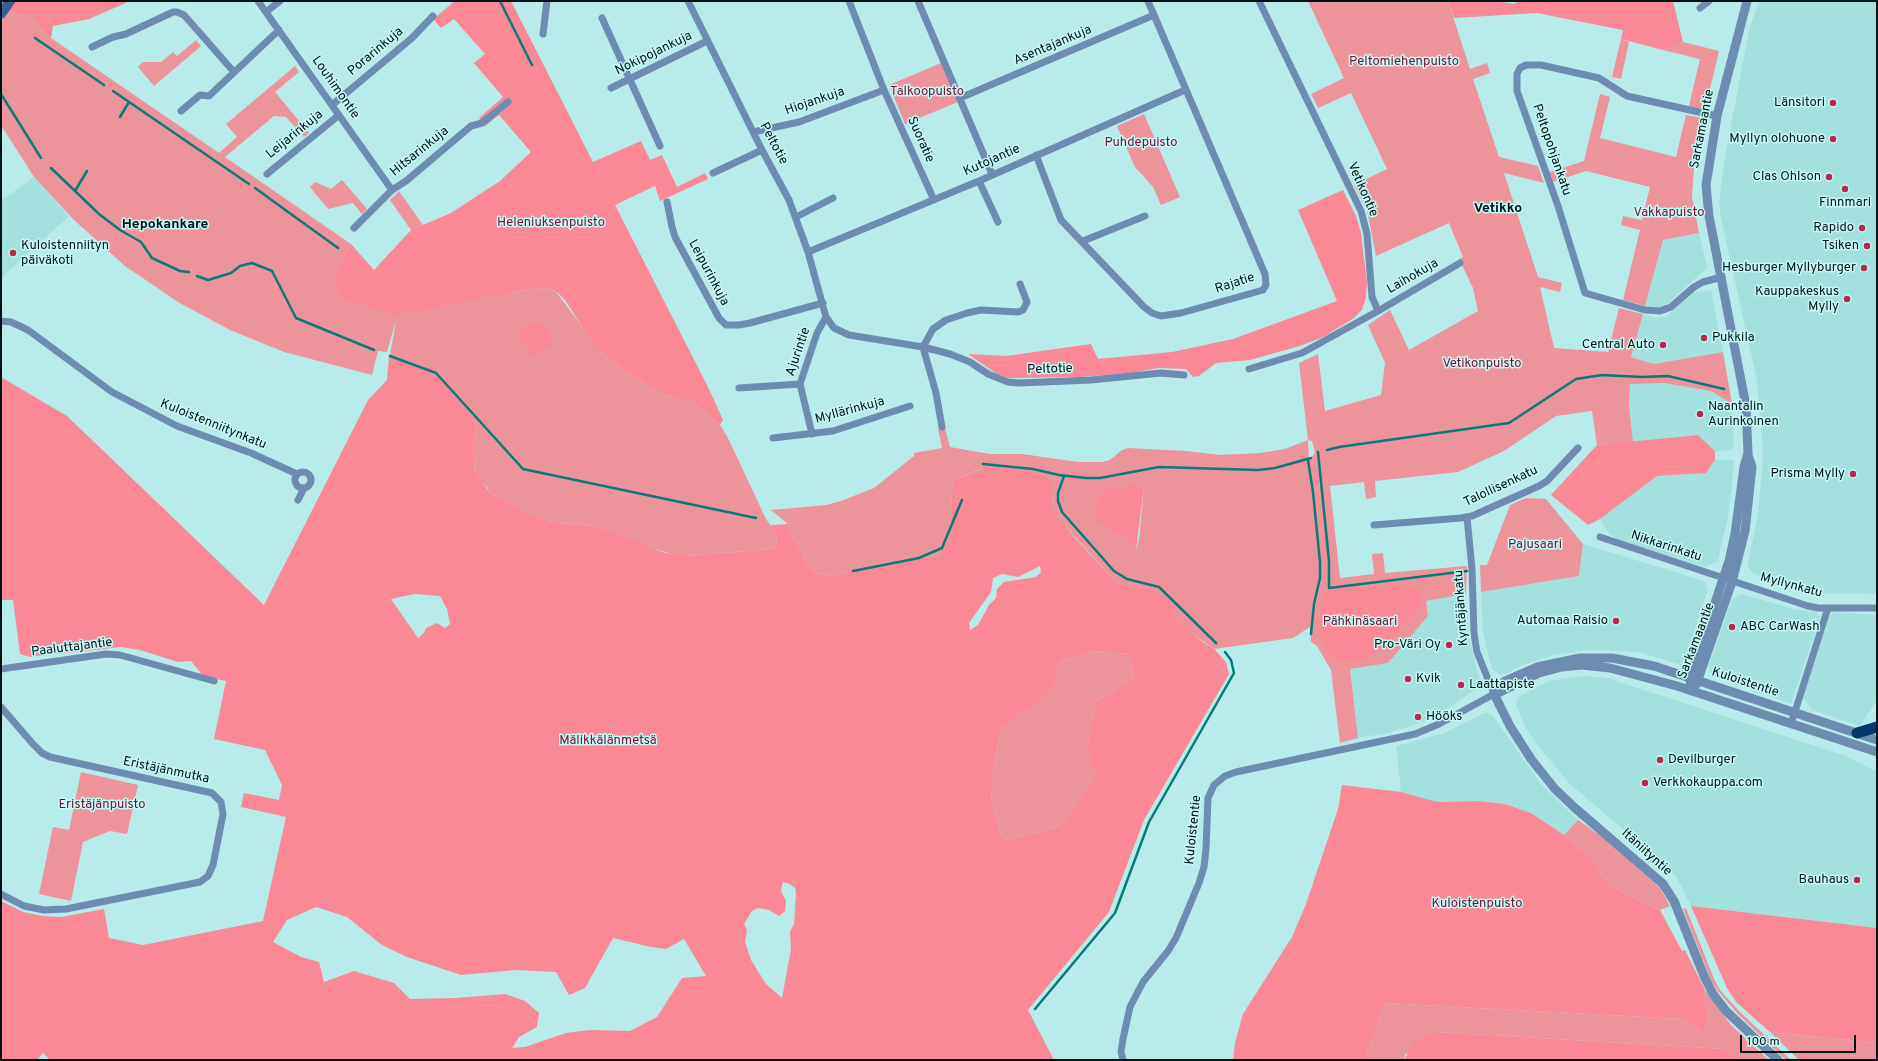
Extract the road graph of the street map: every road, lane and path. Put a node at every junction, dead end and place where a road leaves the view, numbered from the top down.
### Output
1 (10, 1) edge
2 (258, 1) edge
3 (280, 1) edge
4 (547, 1) edge
5 (688, 1) edge
6 (849, 1) edge
7 (918, 1) edge
8 (1148, 1) edge
9 (1259, 1) edge
10 (1709, 1) edge
11 (1747, 1) edge
12 (1700, 8) dead end
13 (2, 12) edge
14 (266, 12) junction
15 (1154, 15) junction
16 (433, 16) dead end
17 (602, 18) dead end
18 (279, 30) junction
19 (543, 34) dead end
20 (707, 41) junction
21 (92, 47) dead end
22 (234, 72) junction
23 (630, 79) junction
24 (611, 88) dead end
25 (884, 90) junction
26 (1185, 90) junction
27 (960, 98) junction
28 (508, 102) dead end
29 (332, 105) junction
30 (181, 111) dead end
31 (339, 115) junction
32 (1717, 116) junction
33 (753, 132) junction
34 (660, 146) dead end
35 (762, 150) junction
36 (1036, 155) junction
37 (713, 173) dead end
38 (267, 174) dead end
39 (992, 174) junction
40 (979, 180) junction
41 (392, 190) junction
42 (833, 198) dead end
43 (934, 200) junction
44 (667, 202) dead end
45 (1145, 216) dead end
46 (796, 217) junction
47 (998, 222) dead end
48 (354, 228) dead end
49 (1083, 241) junction
50 (808, 252) junction
51 (1460, 263) dead end
52 (1722, 277) junction
53 (1020, 284) dead end
54 (823, 303) junction
55 (1378, 311) junction
56 (826, 317) junction
57 (1, 321) edge
58 (923, 347) junction
59 (1249, 369) dead end
60 (1184, 375) dead end
61 (800, 384) junction
62 (739, 388) dead end
63 (910, 406) dead end
64 (942, 427) dead end
65 (812, 434) junction
66 (773, 438) dead end
67 (1578, 448) dead end
68 (297, 474) junction
69 (304, 488) junction
70 (298, 500) dead end
71 (1467, 518) junction
72 (1374, 525) dead end
73 (1600, 537) dead end
74 (1728, 580) junction
75 (1828, 608) junction
76 (1877, 608) edge
77 (1, 669) edge
78 (1694, 679) junction
79 (214, 681) dead end
80 (1692, 691) junction
81 (1494, 694) junction
82 (1, 707) edge
83 (1794, 712) junction
84 (1791, 724) junction
85 (1877, 726) edge
86 (1857, 733) junction
87 (1877, 740) edge
88 (1877, 752) edge
89 (1, 894) edge
90 (1123, 1060) edge
91 (1778, 1060) edge

1 - 13 main road
2 - 14 street, Louhimontie
3 - 14 street
4 - 19 street
5 - 20 street, Peltotie
6 - 25 street, Suoratie
7 - 27 street
8 - 15 street, Rajatie
9 - 55 street, Vetikontie
10 - 12 street
11 - 32 street, Sarkamaantie
14 - 18 street, Louhimontie
15 - 26 street, Rajatie
15 - 27 street, Asentajankuja
16 - 29 street, Porarinkuja
17 - 23 street
18 - 22 street
18 - 29 street, Louhimontie
20 - 23 street, Nokipojankuja
20 - 33 street, Peltotie
21 - 22 street
22 - 30 street
23 - 24 street, Nokipojankuja
23 - 34 street
25 - 33 street, Hiojankuja
25 - 43 street, Suoratie
26 - 36 street, Kutojantie
26 - 49 street, Rajatie
27 - 39 street
28 - 41 street, Hitsarinkuja
29 - 31 street, Louhimontie
31 - 38 street, Leijarinkuja
31 - 41 street, Louhimontie
32 - 52 street, Sarkamaantie
32 - 52 street, Peltopohjankatu
33 - 35 street, Peltotie
35 - 37 street
35 - 46 street, Peltotie
36 - 39 street, Kutojantie
36 - 49 street, Rajatie
39 - 40 street, Kutojantie
40 - 43 street, Kutojantie
40 - 47 street
41 - 48 street, Hitsarinkuja
42 - 46 street
43 - 50 street, Kutojantie
44 - 54 street, Leipurinkuja
45 - 49 street
46 - 50 street, Peltotie
50 - 54 street, Peltotie
51 - 55 street, Laihokuja
52 - 74 street, Sarkamaantie
53 - 58 street
54 - 56 street, Ajurintie
55 - 59 street
56 - 58 street, Peltotie
56 - 61 street, Ajurintie
57 - 68 street, Kuloistenniitynkatu
58 - 60 street, Peltotie
58 - 64 street
61 - 62 street
61 - 65 street, Ajurintie
63 - 65 street, Myllärinkuja
65 - 66 street, Myllärinkuja
67 - 71 street, Talollisenkatu
68 - 69 street
68 - 69 street
69 - 70 street
71 - 72 street, Talollisenkatu
71 - 81 street, Kyntäjänkatu
73 - 74 street, Nikkarinkatu
74 - 75 street, Myllynkatu
74 - 78 street, Sarkamaantie
75 - 76 street, Myllynkatu
75 - 83 street
77 - 79 street, Paaluttajantie
78 - 80 street, Sarkamaantie
78 - 81 street, Kuloistentie
78 - 83 street, Kuloistentie
80 - 81 street, Kuloistentie
80 - 84 street, Kuloistentie
81 - 90 street, Kuloistentie
81 - 91 street, Itäniityntie
82 - 89 street, Eristäjänmutka
83 - 84 street
83 - 86 street, Kuloistentie
84 - 88 street, Kuloistentie
85 - 86 highway
86 - 87 street, Kuloistentie

